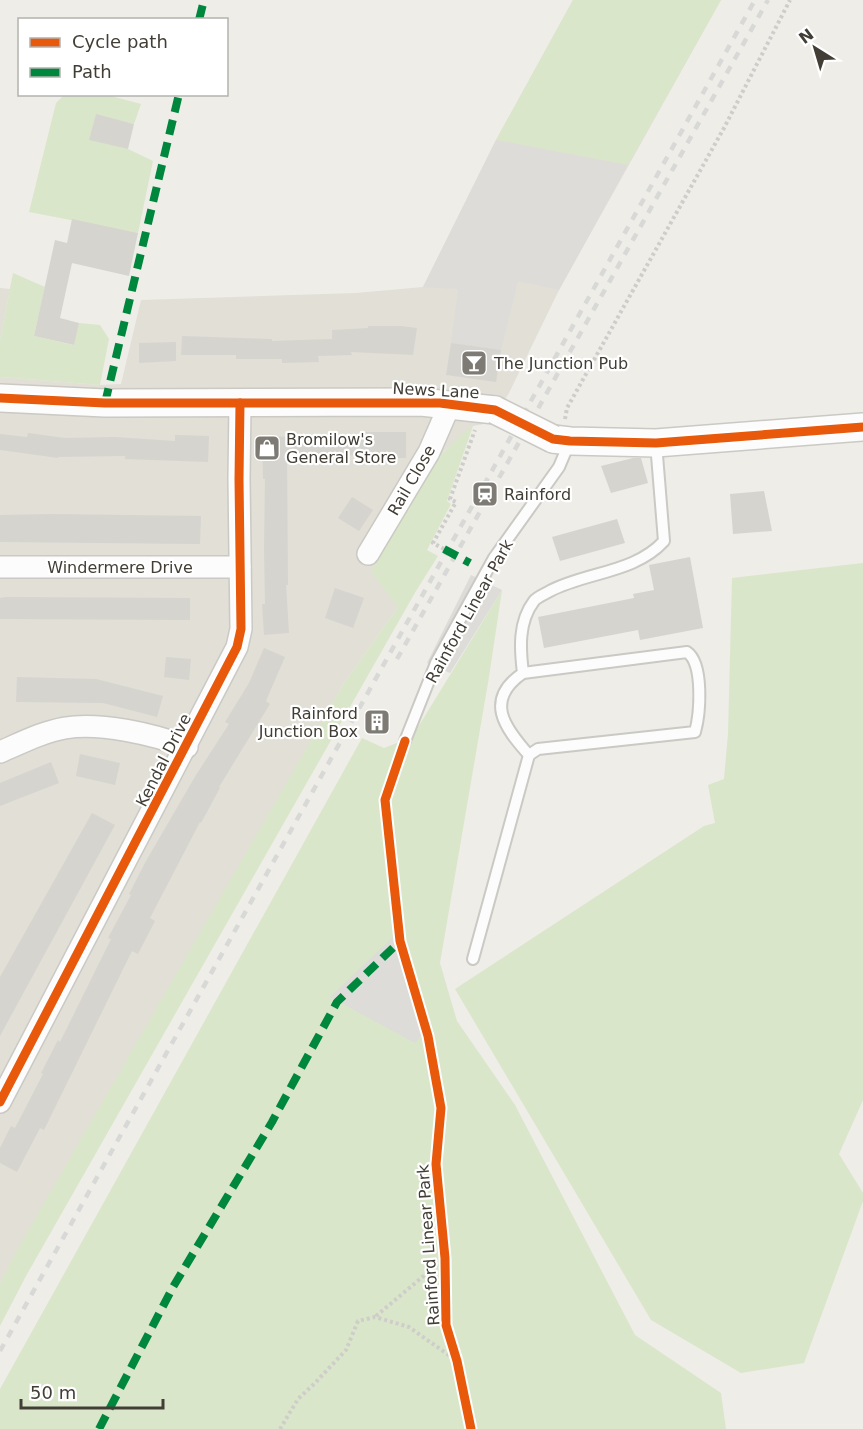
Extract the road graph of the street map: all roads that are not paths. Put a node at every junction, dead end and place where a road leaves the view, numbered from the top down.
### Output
1 (0, 398) edge
2 (240, 403) junction
3 (450, 404) junction
4 (863, 428) edge
5 (562, 440) junction
6 (656, 443) junction
7 (369, 554) dead end
8 (0, 567) edge
9 (240, 567) junction
10 (523, 673) junction
11 (405, 741) dead end
12 (187, 747) junction
13 (0, 752) edge
14 (529, 754) junction
15 (473, 959) dead end
16 (0, 1102) edge

1 - 2 street, News Lane
2 - 3 street, News Lane
2 - 9 street, Kendal Drive
3 - 5 street, News Lane, bridge
3 - 7 street, Rail Close
4 - 6 street, News Lane
5 - 6 street, News Lane
5 - 11 lane, Rainford Linear Park
6 - 10 lane
8 - 9 street, Windermere Drive
9 - 12 street, Kendal Drive
10 - 14 lane
10 - 14 lane
12 - 13 street
12 - 16 street, Kendal Drive
14 - 15 lane

